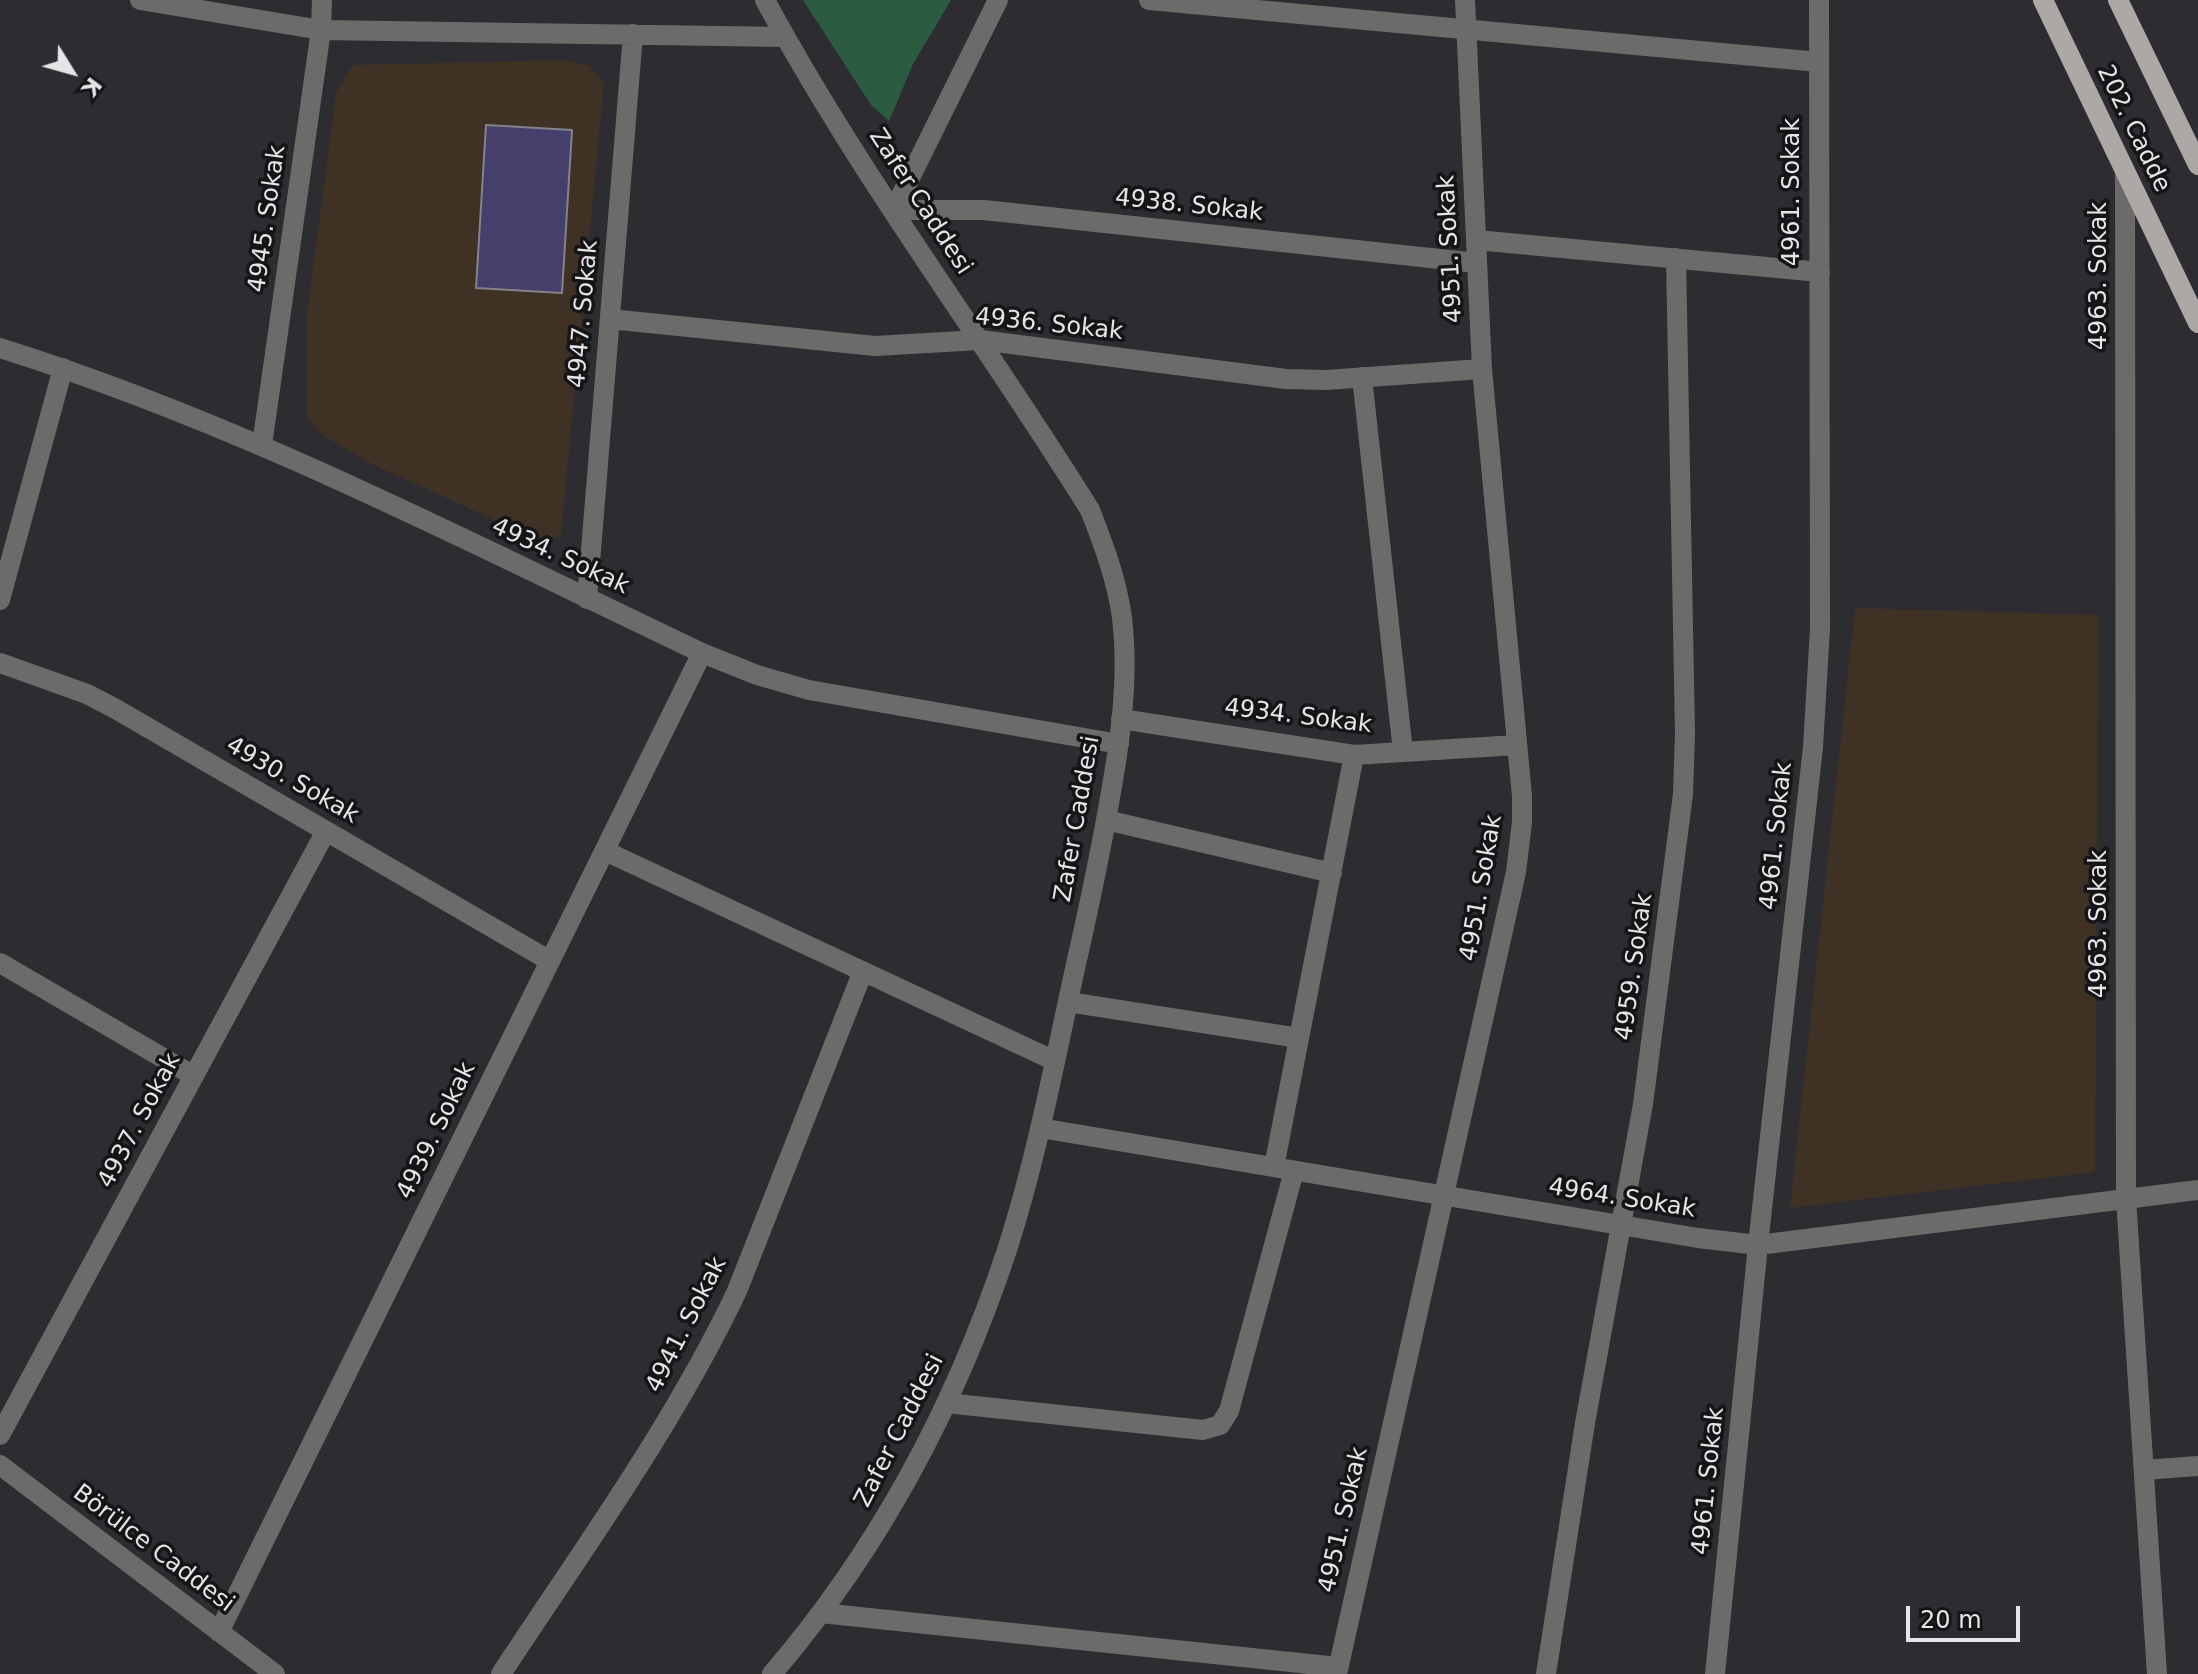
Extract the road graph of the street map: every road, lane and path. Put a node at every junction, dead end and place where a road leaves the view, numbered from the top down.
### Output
1 (140, 0) edge
2 (322, 0) edge
3 (765, 0) edge
4 (998, 0) edge
5 (1149, 0) edge
6 (1465, 0) edge
7 (1819, 0) edge
8 (2043, 0) edge
9 (2118, 0) edge
10 (321, 30) junction
11 (1467, 30) junction
12 (633, 34) junction
13 (785, 37) junction
14 (1819, 62) junction
15 (2198, 165) edge
16 (2125, 172) junction
17 (894, 210) junction
18 (1476, 240) junction
19 (1676, 258) junction
20 (1477, 263) junction
21 (1820, 272) junction
22 (610, 319) junction
23 (2198, 323) edge
24 (980, 340) junction
25 (0, 348) edge
26 (63, 368) junction
27 (1482, 369) junction
28 (1362, 377) junction
29 (262, 445) junction
30 (587, 599) junction
31 (0, 600) edge
32 (702, 653) junction
33 (0, 663) edge
34 (1121, 719) junction
35 (1119, 744) junction
36 (1517, 745) junction
37 (1403, 752) junction
38 (1354, 755) junction
39 (1106, 820) junction
40 (326, 831) junction
41 (605, 851) junction
42 (1332, 873) junction
43 (550, 961) junction
44 (0, 963) edge
45 (863, 971) junction
46 (1068, 1002) junction
47 (1299, 1038) junction
48 (1055, 1061) junction
49 (194, 1076) junction
50 (1040, 1128) junction
51 (1284, 1169) junction
52 (2198, 1190) edge
53 (1443, 1196) junction
54 (2126, 1199) junction
55 (1622, 1225) junction
56 (1758, 1245) junction
57 (946, 1403) junction
58 (0, 1435) edge
59 (0, 1465) edge
60 (2198, 1466) edge
61 (2144, 1470) junction
62 (821, 1613) junction
63 (219, 1632) junction
64 (1218, 1664) edge
65 (1337, 1671) edge
66 (275, 1674) edge
67 (501, 1674) edge
68 (772, 1674) edge
69 (1546, 1674) edge
70 (1715, 1674) edge
71 (2157, 1674) edge

1 - 10 street
2 - 10 street, 4945. Sokak
3 - 13 street, Zafer Caddesi
4 - 17 street
5 - 11 street
6 - 11 street, 4951. Sokak
7 - 14 street, 4961. Sokak
8 - 16 main road, 202. Cadde
9 - 15 main road, 202. Cadde
10 - 12 street
10 - 29 street, 4945. Sokak
11 - 14 street
11 - 18 street, 4951. Sokak
12 - 13 street
12 - 22 street, 4947. Sokak
13 - 17 street, Zafer Caddesi
14 - 21 street, 4961. Sokak
16 - 23 main road, 202. Cadde
16 - 54 street, 4963. Sokak
17 - 20 street, 4938. Sokak
17 - 24 street, Zafer Caddesi
18 - 19 street
18 - 20 street, 4951. Sokak
19 - 21 street
19 - 55 street, 4959. Sokak
20 - 27 street, 4951. Sokak
21 - 56 street, 4961. Sokak
22 - 24 street, 4936. Sokak
22 - 30 street, 4947. Sokak
24 - 28 street, 4936. Sokak
24 - 34 street, Zafer Caddesi
25 - 26 street, 4934. Sokak
26 - 29 street, 4934. Sokak
26 - 31 street
27 - 28 street, 4936. Sokak
27 - 36 street, 4951. Sokak
28 - 37 street
29 - 30 street, 4934. Sokak
30 - 32 street, 4934. Sokak
32 - 35 street, 4934. Sokak
32 - 41 street, 4939. Sokak
33 - 40 street, 4930. Sokak
34 - 35 street, Zafer Caddesi
34 - 38 street, 4934. Sokak
35 - 39 street, Zafer Caddesi
36 - 37 street, 4934. Sokak
36 - 53 street, 4951. Sokak
37 - 38 street, 4934. Sokak
38 - 42 street
39 - 42 street
39 - 46 street, Zafer Caddesi
40 - 43 street, 4930. Sokak
40 - 49 street, 4937. Sokak
41 - 43 street, 4939. Sokak
41 - 45 street
42 - 47 street
43 - 63 street, 4939. Sokak
44 - 49 street
45 - 48 street
45 - 67 street, 4941. Sokak
46 - 47 street
46 - 48 street, Zafer Caddesi
47 - 51 street
48 - 50 street, Zafer Caddesi
49 - 58 street, 4937. Sokak
50 - 51 street, 4964. Sokak
50 - 57 street, Zafer Caddesi
51 - 53 street, 4964. Sokak
51 - 57 street
52 - 54 street, 4964. Sokak
53 - 55 street, 4964. Sokak
53 - 65 street, 4951. Sokak
54 - 56 street, 4964. Sokak
54 - 61 street, 4963. Sokak
55 - 56 street, 4964. Sokak
55 - 69 street, 4959. Sokak
56 - 70 street, 4961. Sokak
57 - 62 street, Zafer Caddesi
59 - 63 street, Börülce Caddesi
60 - 61 street
61 - 71 street, 4963. Sokak
62 - 64 street
62 - 68 street, Zafer Caddesi
63 - 66 street, Börülce Caddesi
64 - 65 street

